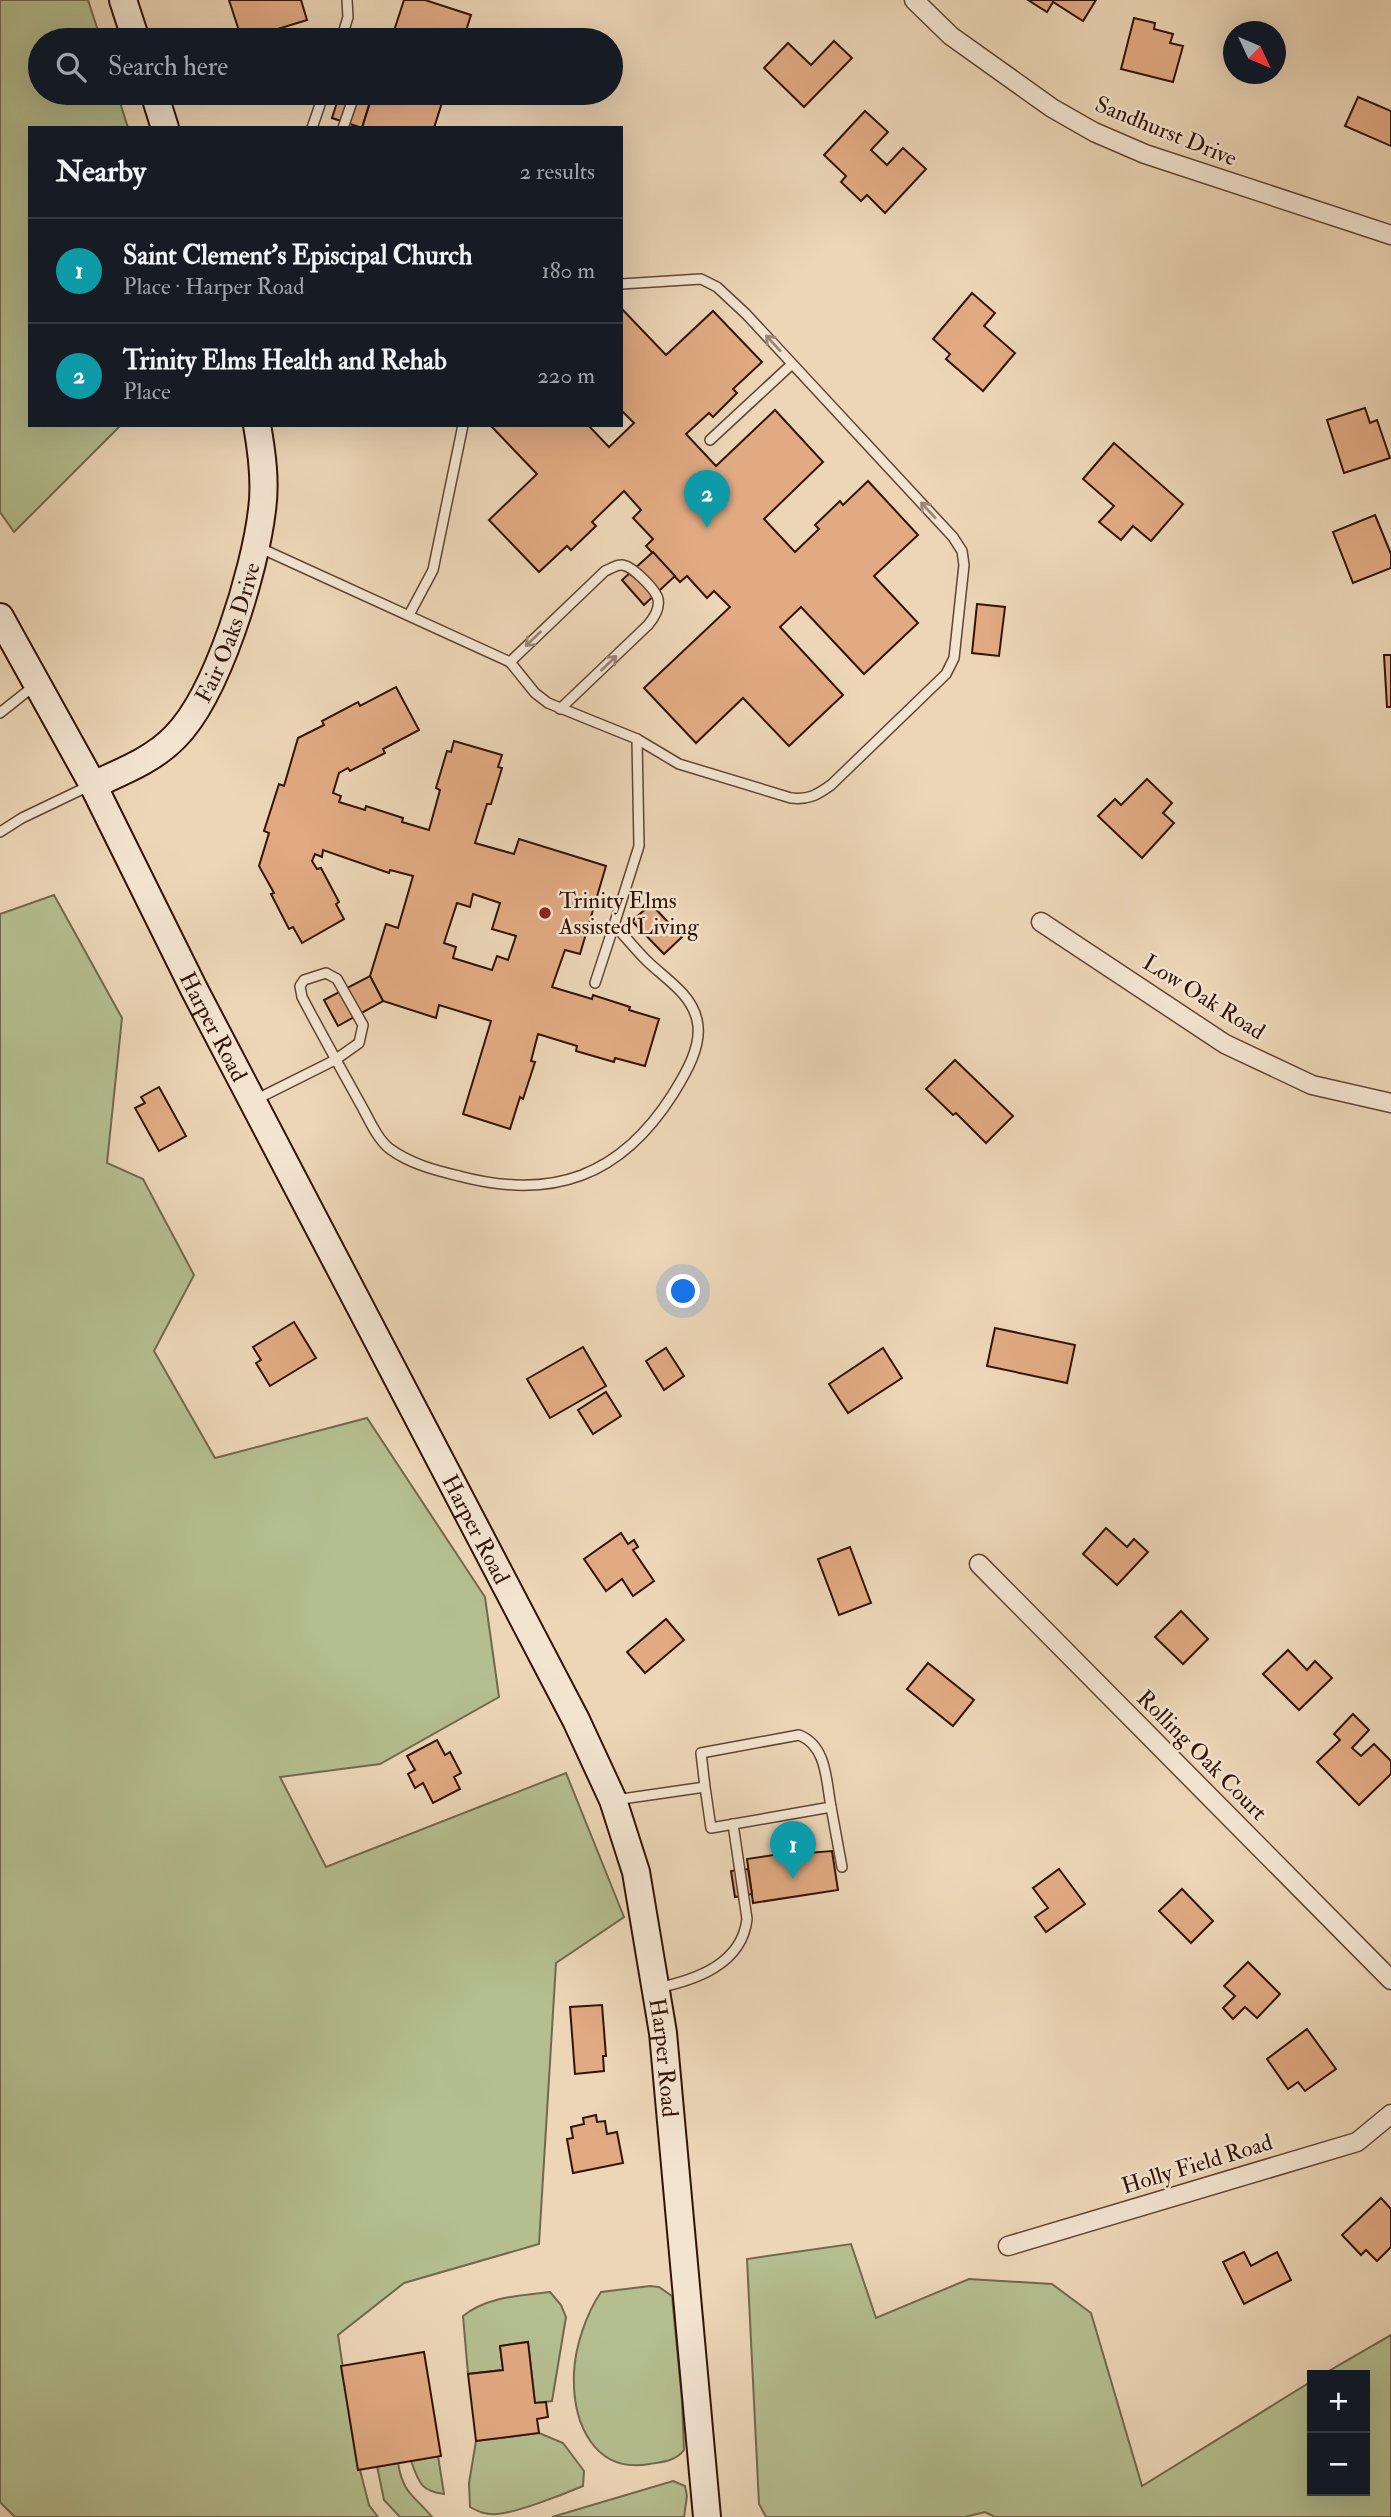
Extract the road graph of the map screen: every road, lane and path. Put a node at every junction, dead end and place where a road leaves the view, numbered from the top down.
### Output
1 (123, 0) edge
2 (347, 0) edge
3 (914, 0) edge
4 (132, 28) edge
5 (345, 28) edge
6 (158, 105) edge
7 (320, 105) edge
8 (351, 105) edge
9 (164, 126) edge
10 (313, 126) edge
11 (344, 126) edge
12 (1391, 235) edge
13 (623, 284) edge
14 (792, 364) junction
15 (257, 427) edge
16 (463, 427) edge
17 (710, 440) dead end
18 (256, 547) junction
19 (409, 615) junction
20 (0, 617) edge
21 (510, 662) junction
22 (38, 683) junction
23 (560, 709) junction
24 (0, 713) edge
25 (637, 740) junction
26 (93, 785) junction
27 (0, 832) edge
28 (1041, 922) dead end
29 (614, 925) junction
30 (595, 983) dead end
31 (335, 1060) junction
32 (254, 1101) junction
33 (1391, 1103) edge
34 (979, 1564) dead end
35 (705, 1787) junction
36 (613, 1800) junction
37 (831, 1807) junction
38 (733, 1825) junction
39 (842, 1867) dead end
40 (1391, 1980) edge
41 (656, 1989) junction
42 (1391, 2114) edge
43 (1008, 2246) dead end
44 (707, 2517) edge

1 - 4 main road
2 - 5 lane
3 - 12 street, Sandhurst Drive
6 - 9 main road
7 - 10 lane
8 - 11 lane
14 -> 13 lane
14 - 17 lane
25 -> 14 lane
15 - 18 main road, Fair Oaks Drive
16 - 19 lane
18 - 19 lane
18 - 26 main road, Fair Oaks Drive
19 - 21 lane
20 - 22 main road, Harper Road
21 - 23 lane
23 -> 21 lane
22 - 24 lane
22 - 26 main road, Harper Road
23 - 25 lane
25 - 29 lane
26 - 27 lane
26 - 32 main road, Harper Road
28 - 33 street, Low Oak Road
29 - 30 lane
29 - 31 lane
31 - 31 lane
31 - 32 lane
32 - 36 main road, Harper Road
34 - 40 street, Rolling Oak Court
35 - 36 lane
35 - 37 lane
35 - 38 lane
36 - 41 main road, Harper Road
37 - 38 lane
37 - 39 lane
38 - 41 lane
41 - 44 main road, Harper Road
42 - 43 street, Holly Field Road

